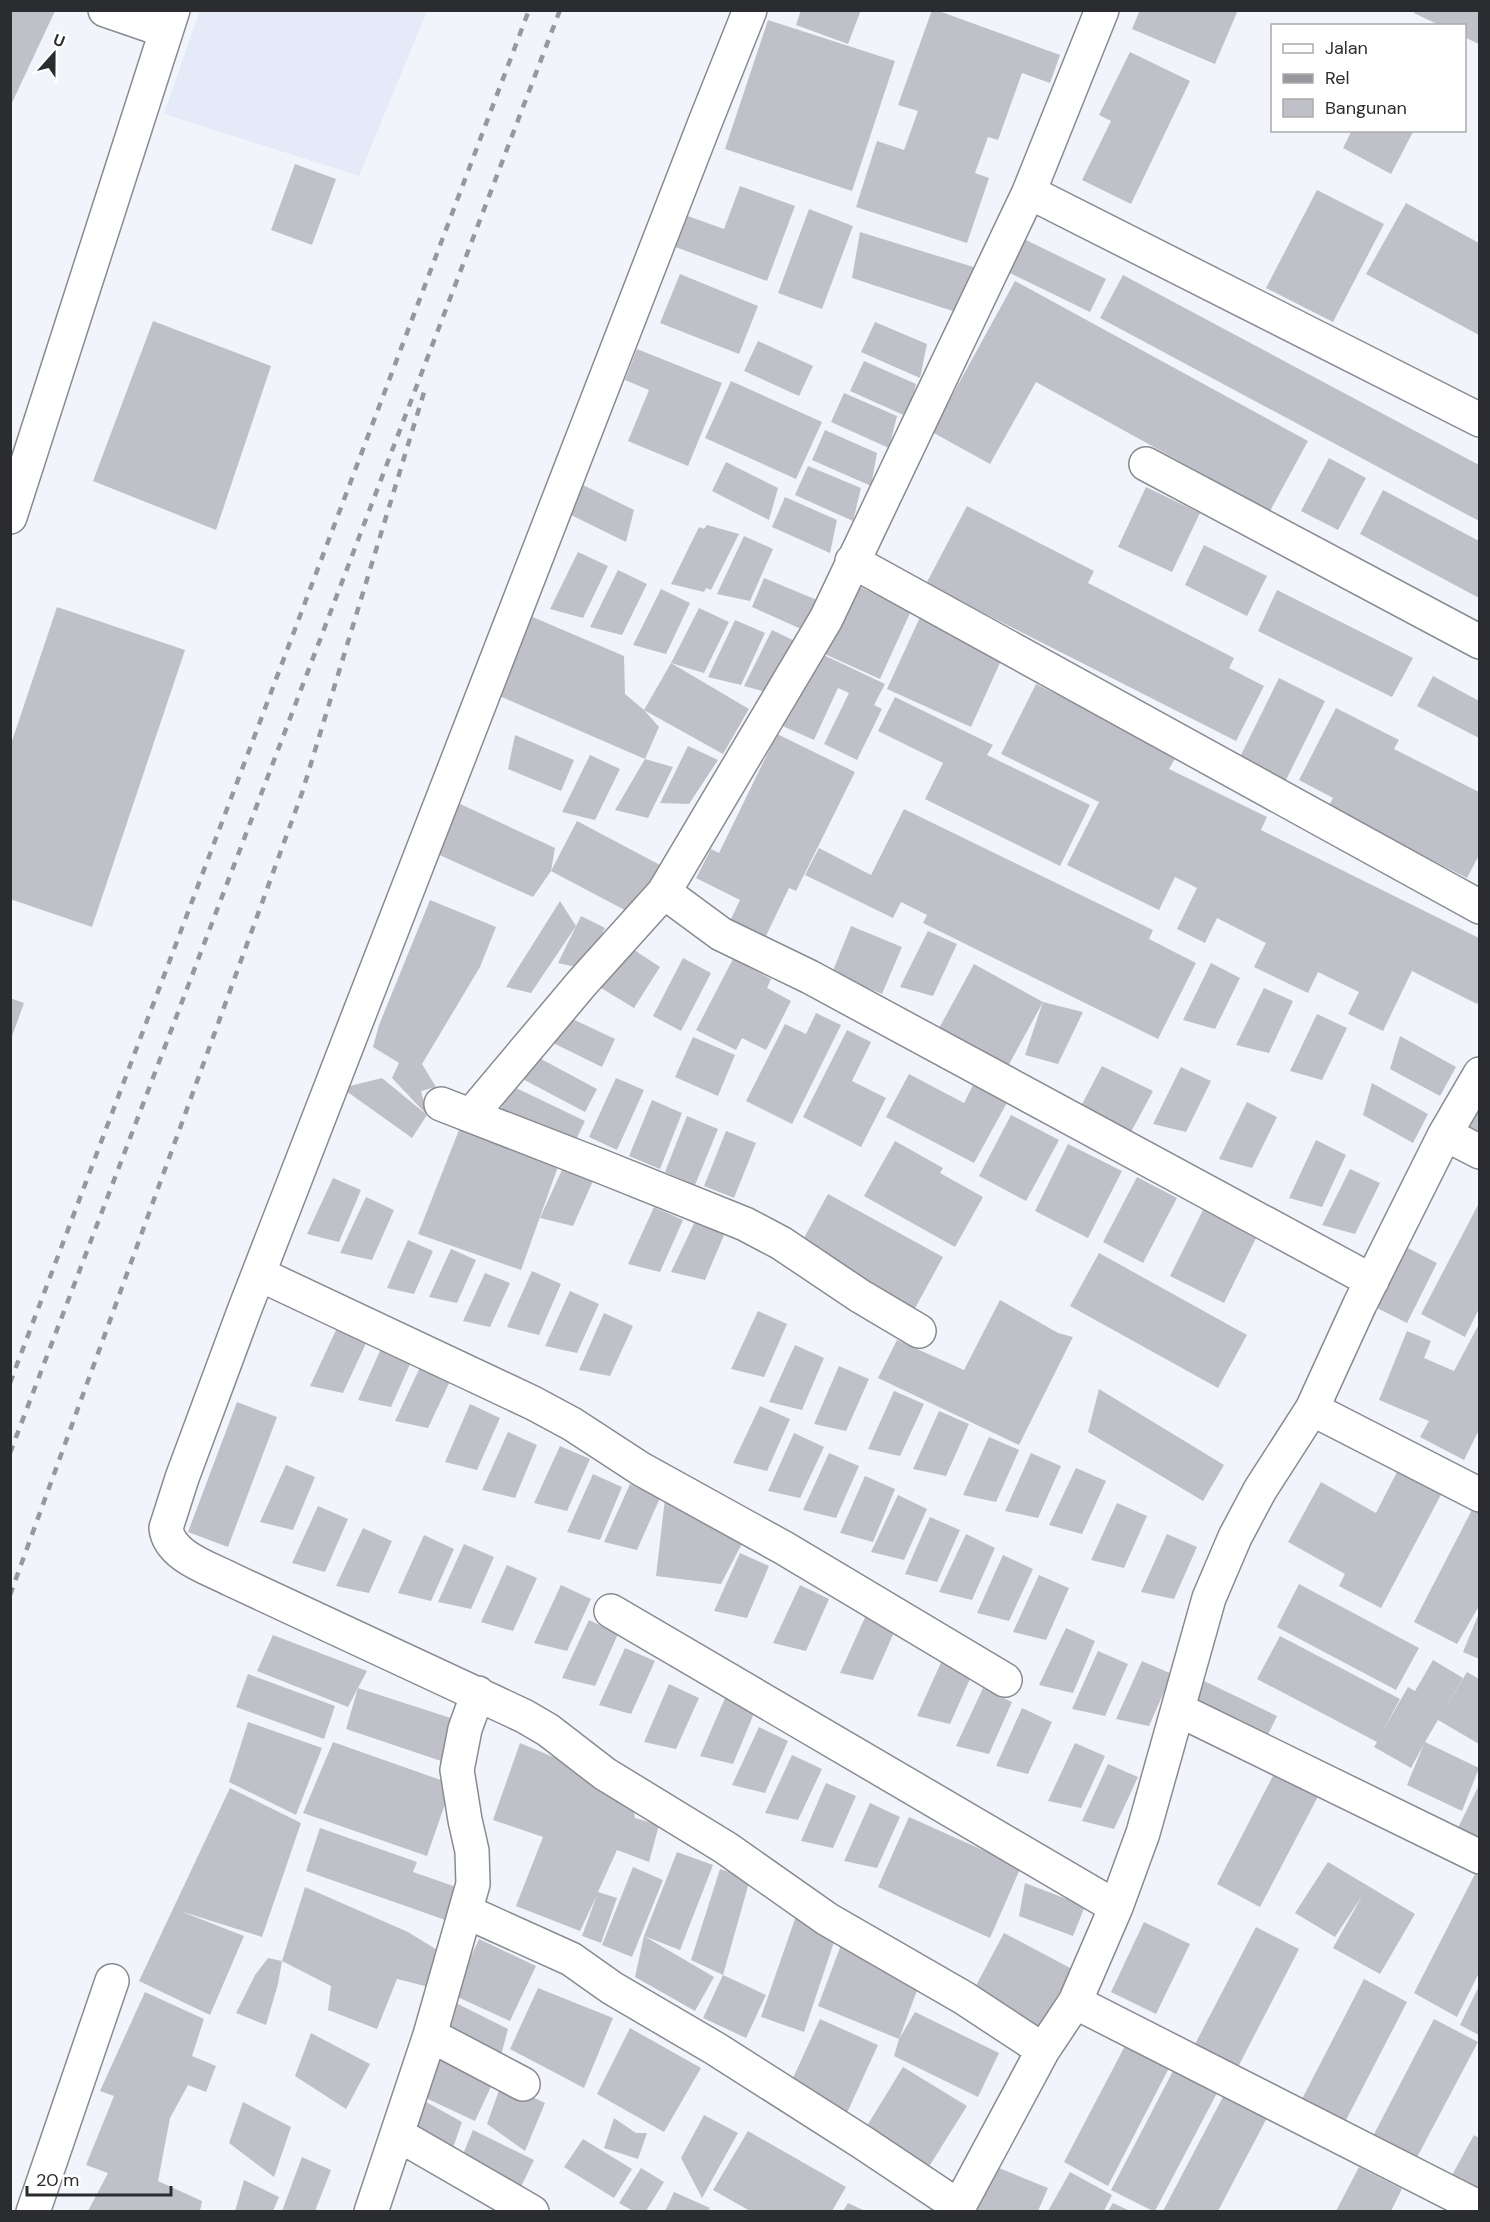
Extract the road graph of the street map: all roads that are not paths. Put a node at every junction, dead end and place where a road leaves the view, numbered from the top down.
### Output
1 (105, 10) edge
2 (750, 10) edge
3 (1102, 10) edge
4 (170, 21) edge
5 (1029, 192) junction
6 (1479, 420) edge
7 (1146, 464) dead end
8 (10, 517) edge
9 (852, 561) junction
10 (1479, 642) edge
11 (664, 892) junction
12 (1479, 907) edge
13 (1479, 1074) edge
14 (1445, 1134) junction
15 (1479, 1152) edge
16 (259, 1274) junction
17 (1372, 1281) junction
18 (919, 1330) dead end
19 (1312, 1408) junction
20 (1479, 1495) edge
21 (611, 1611) dead end
22 (1005, 1680) dead end
23 (478, 1693) junction
24 (1179, 1710) junction
25 (1479, 1857) edge
26 (1116, 1907) junction
27 (467, 1912) junction
28 (112, 1981) dead end
29 (1075, 2002) junction
30 (430, 2035) junction
31 (1042, 2049) junction
32 (523, 2084) dead end
33 (397, 2134) junction
34 (1479, 2208) edge
35 (957, 2209) edge
36 (33, 2211) edge
37 (371, 2211) edge
38 (532, 2211) edge

1 - 4 street
2 - 16 street
3 - 5 street
4 - 8 street
5 - 6 street
5 - 9 street
7 - 10 street
9 - 11 street
9 - 12 street
11 - 17 street
11 - 18 street
13 - 14 street
14 - 15 street
14 - 17 street
16 - 22 street
16 - 23 street
17 - 19 street
19 - 20 street
19 - 24 street
21 - 26 street
23 - 27 street
23 - 31 street
24 - 25 street
24 - 26 street
26 - 29 street
27 - 30 street
27 - 35 street
28 - 36 street
29 - 31 street
29 - 34 street
30 - 32 street
30 - 33 street
31 - 35 street
33 - 37 street
33 - 38 street

